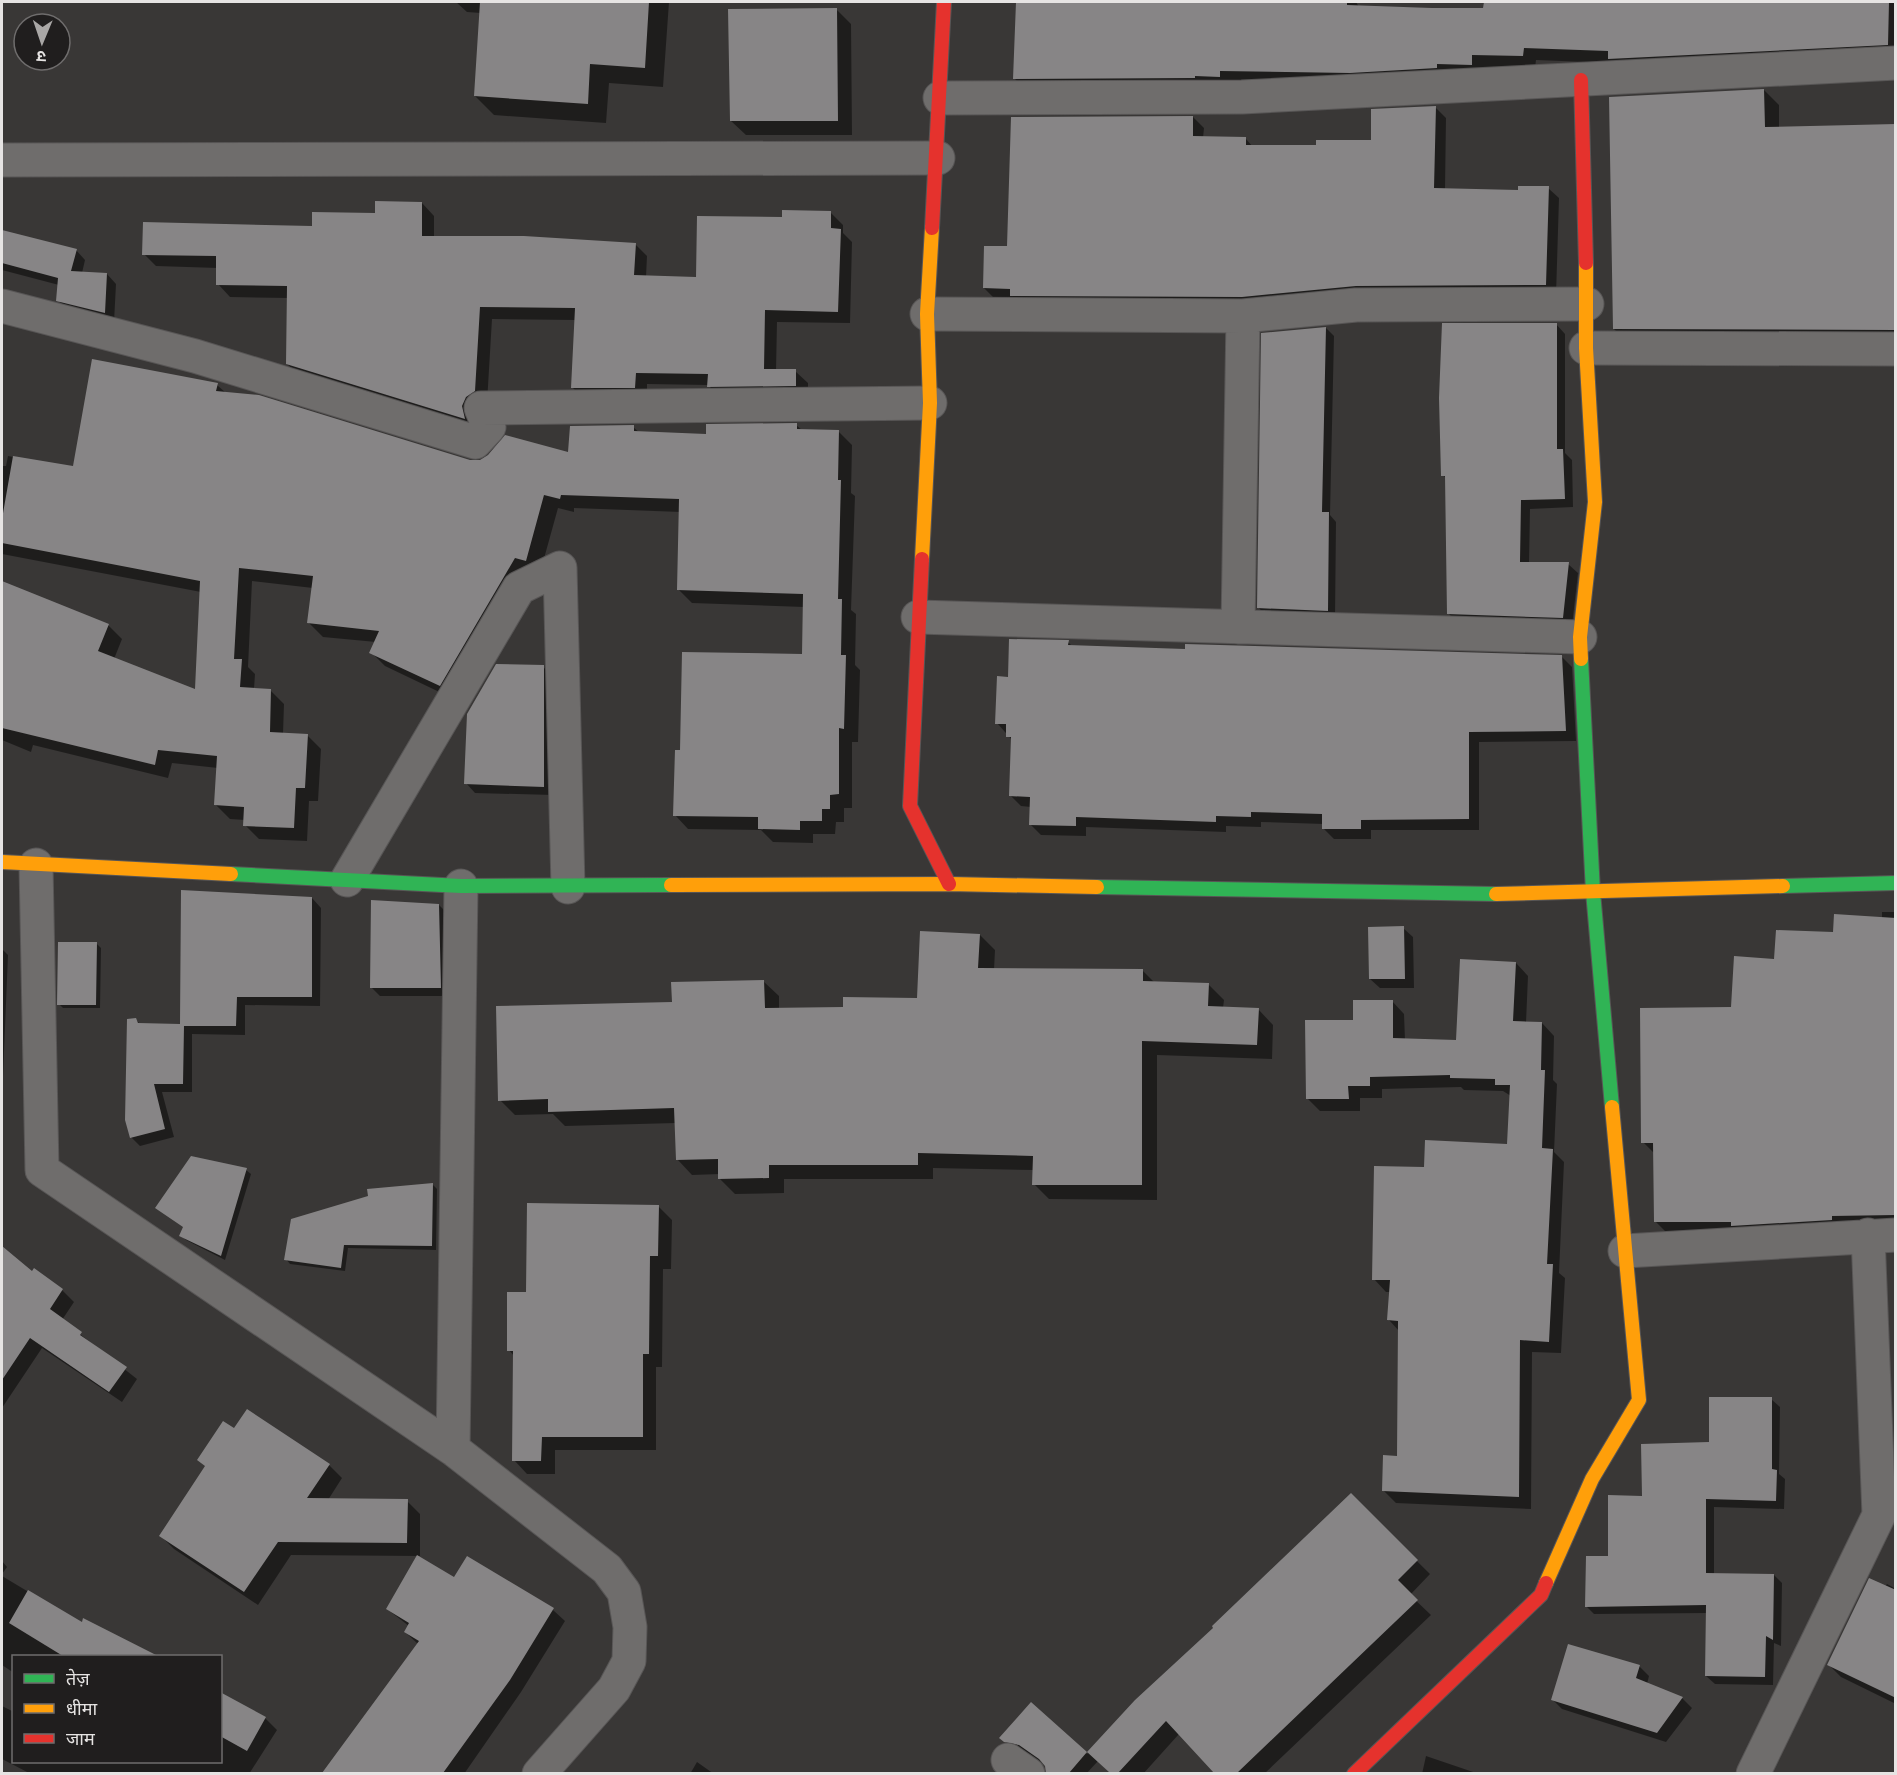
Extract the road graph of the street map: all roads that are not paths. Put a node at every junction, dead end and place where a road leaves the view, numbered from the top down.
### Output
1 (944, 2) edge
2 (1896, 63) edge
3 (1581, 80) junction
4 (940, 98) junction
5 (938, 158) junction
6 (2, 160) edge
7 (1587, 304) junction
8 (2, 306) edge
9 (927, 314) junction
10 (1244, 316) junction
11 (1586, 348) junction
12 (1896, 349) edge
13 (930, 403) junction
14 (918, 617) junction
15 (1238, 627) junction
16 (1580, 637) junction
17 (2, 862) edge
18 (36, 865) junction
19 (346, 880) junction
20 (949, 884) junction
21 (1896, 884) edge
22 (461, 886) junction
23 (568, 887) junction
24 (1593, 892) junction
25 (1882, 1235) edge
26 (1625, 1251) junction
27 (453, 1449) junction
28 (1887, 1518) edge
29 (539, 1773) edge
30 (1354, 1773) edge
31 (1753, 1773) edge

1 - 4 street
2 - 3 street
3 - 4 street
3 - 7 street
4 - 5 street
5 - 6 street
5 - 9 street
7 - 10 street
7 - 11 street
8 - 13 street
9 - 10 street
9 - 13 street
10 - 15 street
11 - 12 street
11 - 16 street
13 - 14 street
14 - 15 street
14 - 20 street
15 - 16 street
16 - 24 street
17 - 18 street
18 - 19 street
18 - 27 street
19 - 22 street
19 - 23 street
20 - 23 street
20 - 24 street
21 - 24 street
22 - 23 street
22 - 27 street
24 - 26 street
25 - 26 street
25 - 28 street
26 - 30 street
27 - 29 street
28 - 31 street

